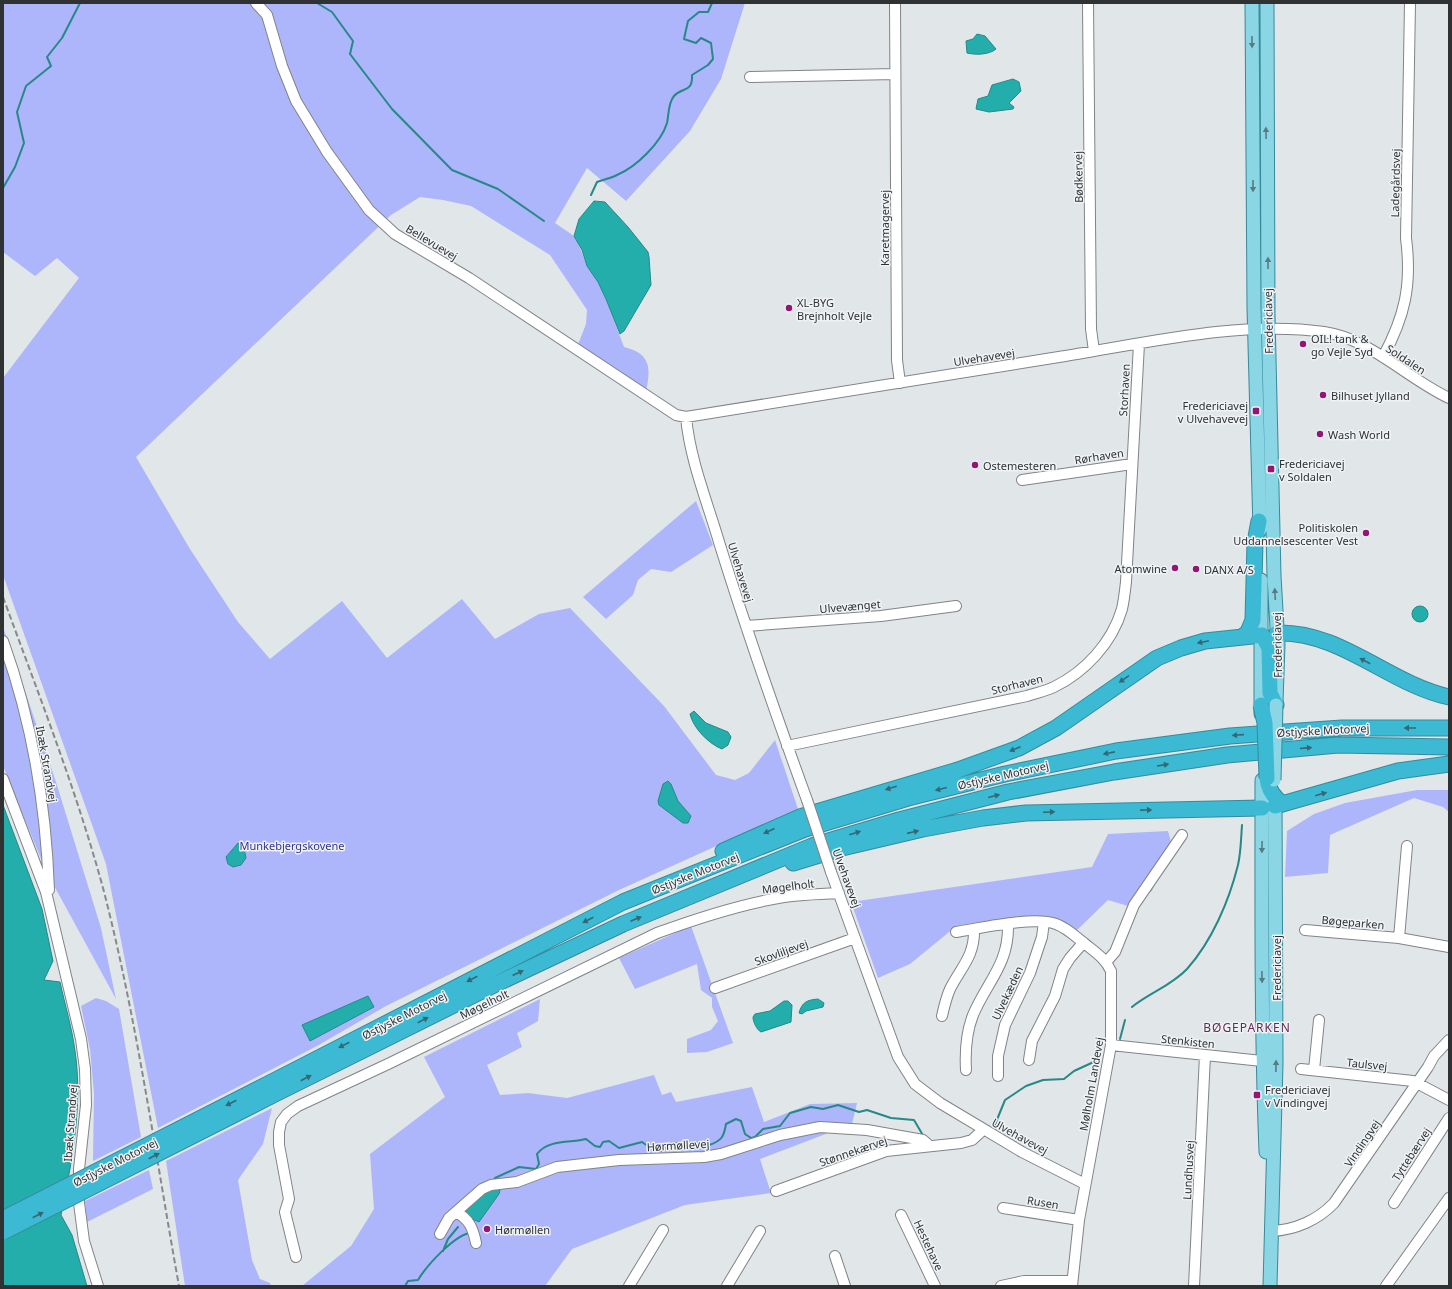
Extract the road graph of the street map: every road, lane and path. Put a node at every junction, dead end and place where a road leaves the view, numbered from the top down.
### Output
1 (256, 3) edge
2 (895, 3) edge
3 (1088, 3) edge
4 (1252, 3) edge
5 (1266, 3) edge
6 (1410, 3) edge
7 (895, 74) junction
8 (750, 77) dead end
9 (1253, 214) junction
10 (1254, 330) junction
11 (1268, 330) junction
12 (1138, 344) junction
13 (1094, 351) junction
14 (1383, 357) junction
15 (900, 382) junction
16 (1449, 398) edge
17 (686, 417) junction
18 (1132, 464) junction
19 (1022, 480) dead end
20 (1266, 523) junction
21 (956, 606) dead end
22 (746, 626) junction
23 (1277, 633) junction
24 (1262, 635) junction
25 (1242, 637) junction
26 (3, 641) edge
27 (1449, 697) edge
28 (1268, 705) junction
29 (1449, 728) edge
30 (787, 746) junction
31 (1449, 747) edge
32 (1449, 764) edge
33 (3, 779) edge
34 (1274, 804) junction
35 (1182, 835) dead end
36 (1407, 846) dead end
37 (46, 892) junction
38 (701, 892) junction
39 (839, 893) junction
40 (623, 902) junction
41 (1044, 922) junction
42 (1008, 925) junction
43 (974, 929) junction
44 (1306, 930) dead end
45 (956, 932) dead end
46 (856, 938) junction
47 (1399, 938) junction
48 (1083, 943) junction
49 (1449, 948) edge
50 (1107, 961) junction
51 (715, 988) dead end
52 (942, 1016) dead end
53 (1319, 1020) dead end
54 (1449, 1040) edge
55 (1111, 1045) junction
56 (1205, 1055) junction
57 (1029, 1060) dead end
58 (1262, 1061) junction
59 (1301, 1069) dead end
60 (966, 1070) dead end
61 (1314, 1070) junction
62 (998, 1076) dead end
63 (1417, 1084) junction
64 (269, 1091) junction
65 (1449, 1100) edge
66 (1449, 1118) edge
67 (983, 1130) junction
68 (930, 1146) junction
69 (1085, 1184) junction
70 (776, 1191) dead end
71 (1449, 1198) edge
72 (1394, 1203) dead end
73 (1003, 1208) dead end
74 (456, 1212) junction
75 (901, 1215) dead end
76 (3, 1219) edge
77 (1078, 1220) junction
78 (663, 1230) dead end
79 (760, 1231) dead end
80 (1272, 1231) junction
81 (3, 1232) edge
82 (440, 1234) dead end
83 (476, 1243) dead end
84 (835, 1256) dead end
85 (296, 1257) dead end
86 (1072, 1284) edge
87 (98, 1286) edge
88 (629, 1286) edge
89 (727, 1286) edge
90 (845, 1286) edge
91 (935, 1286) edge
92 (1001, 1286) edge
93 (1194, 1286) edge
94 (1265, 1286) edge
95 (1270, 1286) edge
96 (1386, 1286) edge

1 - 17 street, Bellevuevej
2 - 7 street, Karetmagervej
3 - 13 street, Bødkervej
4 -> 9 main road, Fredericiavej
11 -> 5 main road, Fredericiavej
6 - 14 street, Ladegårdsvej
7 - 8 street
7 - 15 street, Karetmagervej
9 - 10 main road, Fredericiavej
9 - 11 main road
10 - 11 street, Soldalen
10 - 12 street, Ulvehavevej
10 - 20 main road, Fredericiavej
11 - 14 street, Soldalen
11 - 20 main road, Fredericiavej
12 - 13 street, Ulvehavevej
12 - 18 street, Storhaven
13 - 15 street, Ulvehavevej
14 - 16 street, Soldalen
15 - 17 street, Ulvehavevej
17 - 22 street, Ulvehavevej
18 - 19 street, Rørhaven
18 - 30 street, Storhaven
23 -> 20 main road, Fredericiavej
20 - 24 main road, Fredericiavej
20 - 25 highway
21 - 22 street, Ulvevænget
22 - 30 street, Ulvehavevej
23 - 24 main road
27 -> 23 highway
23 - 28 main road, Fredericiavej
24 - 25 highway
24 - 28 highway
25 -> 40 highway
26 - 37 street, Ibæk Strandvej
28 - 34 highway, bridge
29 -> 40 highway, Østjyske Motorvej
30 - 39 street, Ulvehavevej, bridge
38 -> 31 highway, Østjyske Motorvej
34 -> 32 highway
33 - 37 street, Ibæk Strandvej
38 -> 34 highway
34 -> 58 main road, Fredericiavej
80 -> 34 main road, Fredericiavej
35 - 50 street
36 - 47 street, Bøgeparken
37 - 87 street, Ibæk Strandvej
64 -> 38 highway, Østjyske Motorvej
39 - 46 street, Ulvehavevej
39 - 85 street, Møgelholt
40 -> 64 highway, Østjyske Motorvej
41 - 42 street
41 - 48 street
41 - 62 street, Ulvekæden
42 - 43 street
42 - 60 street, Ulvekæden
43 - 45 street
43 - 52 street
44 - 47 street, Bøgeparken
46 - 51 street, Skovliljevej
46 - 67 street, Ulvehavevej
47 - 49 street, Bøgeparken
48 - 50 street
48 - 57 street
50 - 55 street, Mølholm Landevej
53 - 61 street
54 - 63 street, Vindingvej
55 - 56 street, Stenkisten
55 - 69 street, Mølholm Landevej
56 - 58 street, Stenkisten
56 - 93 street, Lundhusvej
58 - 94 main road, Fredericiavej
59 - 61 street, Taulsvej
61 - 63 street, Taulsvej
63 - 65 street, Taulsvej
63 - 80 street, Vindingvej
64 -> 76 highway, Østjyske Motorvej, bridge
81 -> 64 highway, Østjyske Motorvej, bridge
66 - 72 street, Tyttebærvej
67 - 68 street, Stønnekærvej
67 - 69 street, Ulvehavevej
68 - 70 street, Stønnekærvej
68 - 74 street, Hørmøllevej
69 - 77 street, Mølholm Landevej
71 - 96 street
73 - 77 street, Rusen
74 - 82 street, Hørmøllevej
74 - 83 street
75 - 91 street, Hestehave
77 - 86 street, Mølholm Landevej
78 - 88 street
79 - 89 street
80 - 95 main road, Fredericiavej
84 - 90 street
86 - 92 street

